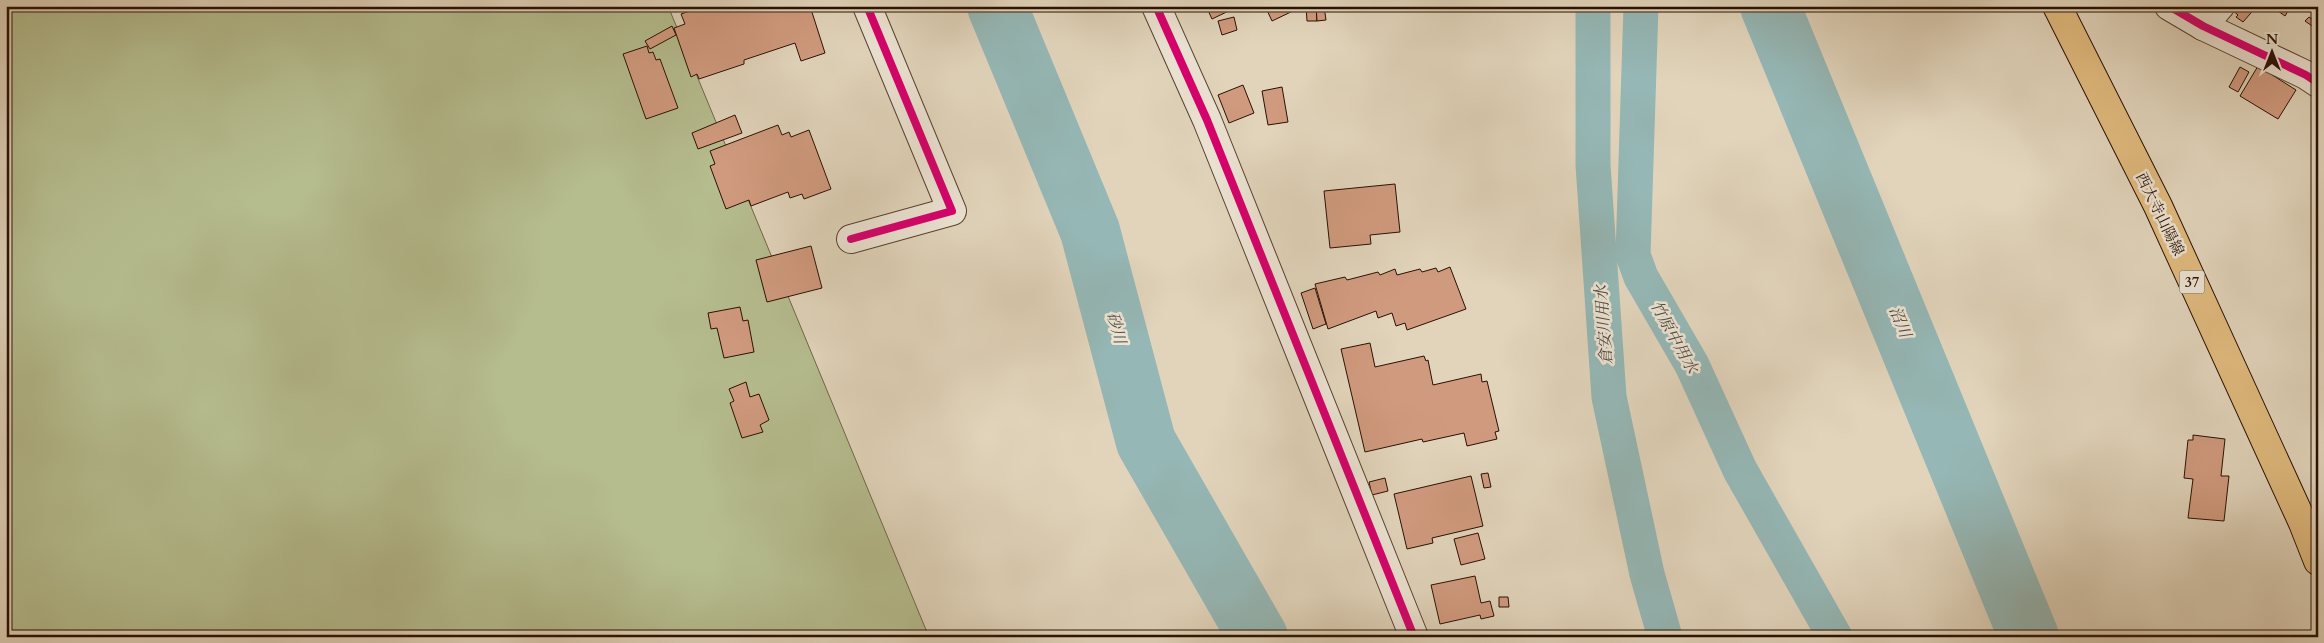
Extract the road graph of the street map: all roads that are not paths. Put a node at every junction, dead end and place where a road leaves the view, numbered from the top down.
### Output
1 (867, 6) edge
2 (1156, 6) edge
3 (2057, 6) edge
4 (2169, 6) edge
5 (2211, 16) edge
6 (2318, 83) edge
7 (851, 239) dead end
8 (2318, 562) edge
9 (1414, 637) edge

1 - 7 street
2 - 9 street
3 - 8 main road, 西大寺山陽線 / 37
4 - 5 street
5 - 6 street

